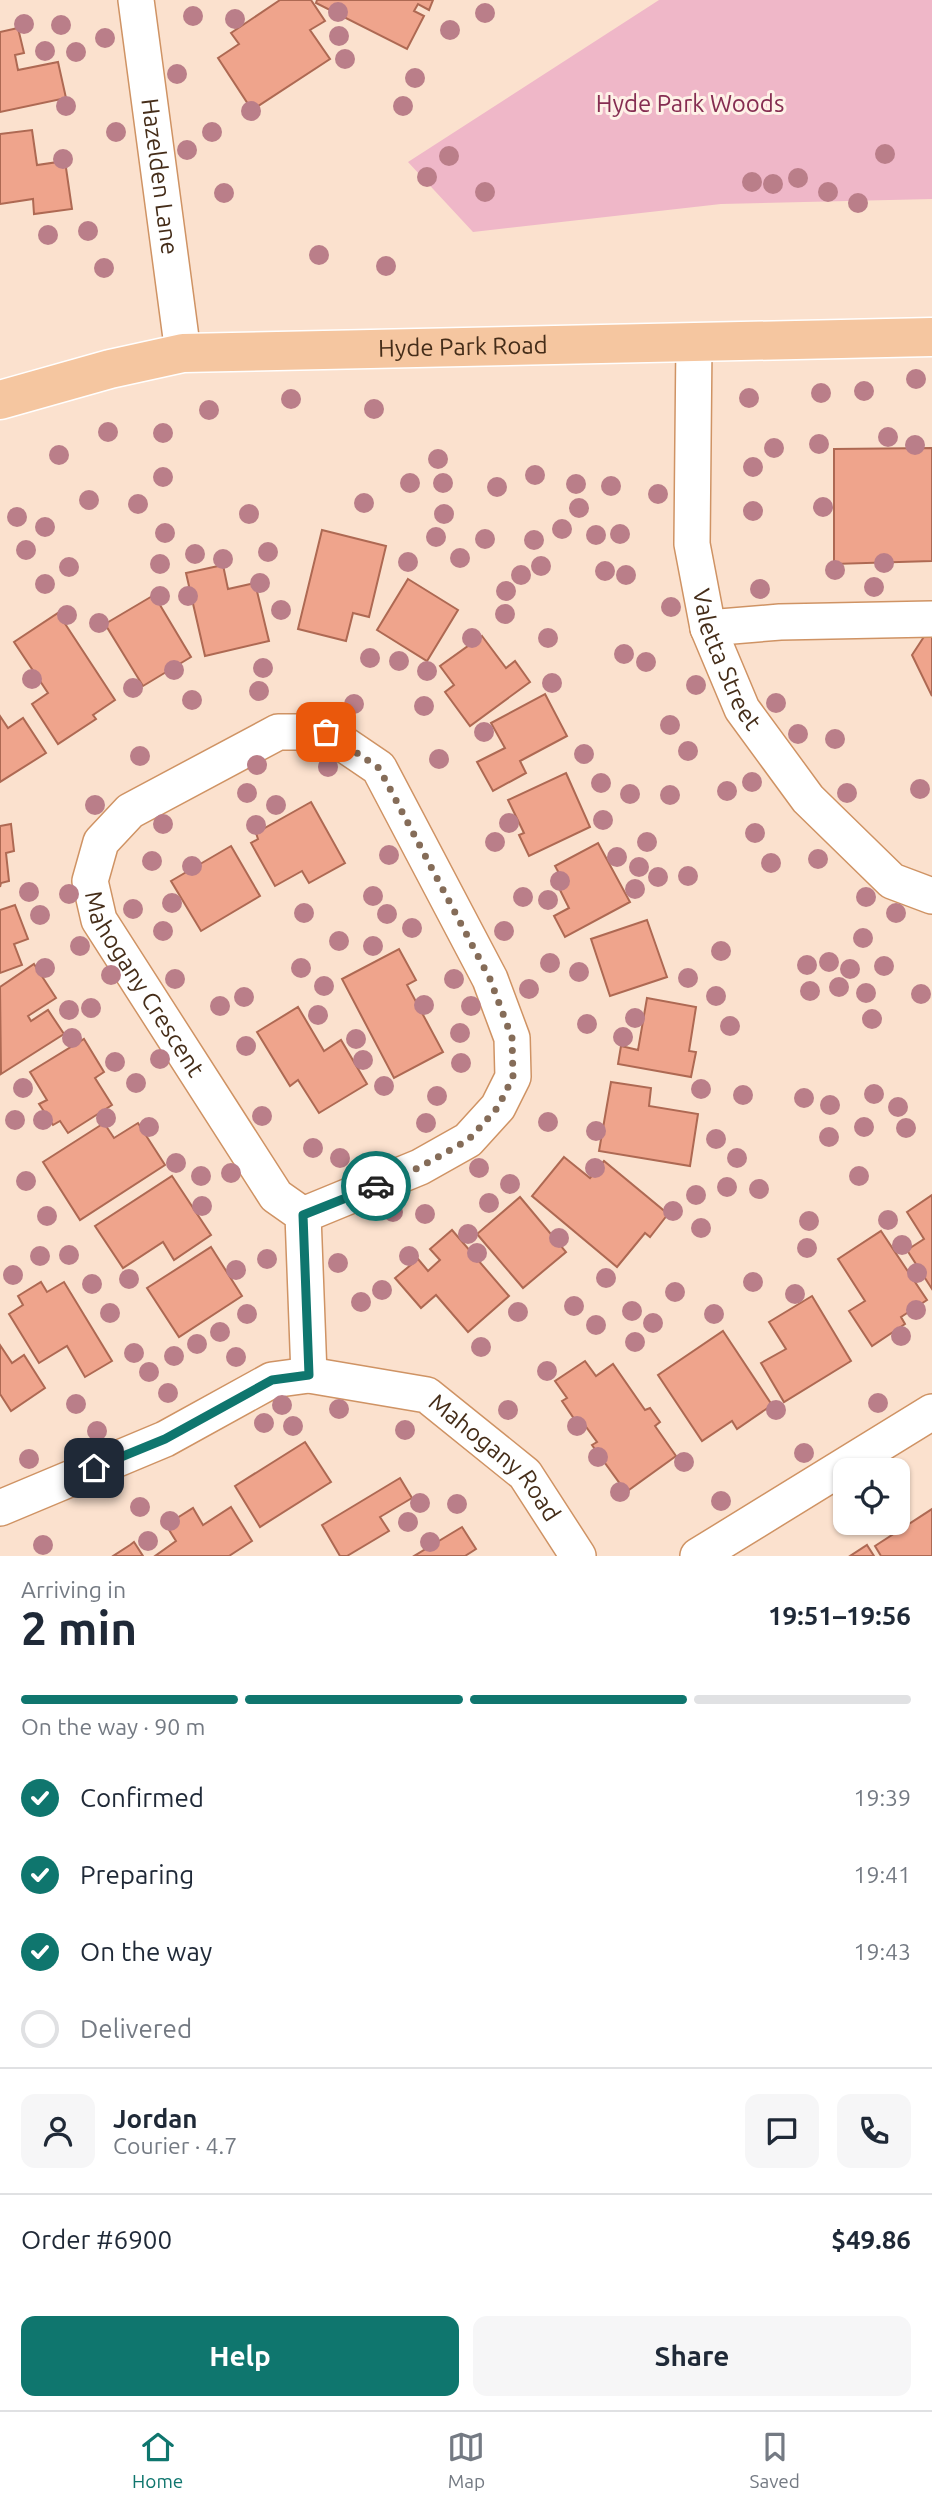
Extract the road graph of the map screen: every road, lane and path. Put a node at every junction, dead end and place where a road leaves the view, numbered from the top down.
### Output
1 (136, 0) edge
2 (932, 337) edge
3 (694, 341) junction
4 (183, 354) junction
5 (0, 400) edge
6 (932, 619) edge
7 (708, 628) junction
8 (932, 896) edge
9 (303, 1215) junction
10 (309, 1375) junction
11 (932, 1412) edge
12 (0, 1508) edge
13 (578, 1556) edge
14 (698, 1556) edge

1 - 4 street, Hazelden Lane
2 - 3 main road, Hyde Park Road
3 - 4 main road, Hyde Park Road
3 - 7 street, Valetta Street
4 - 5 main road, Hyde Park Road
6 - 7 street
7 - 8 street, Valetta Street
9 - 9 street, Mahogany Crescent
9 - 10 street
10 - 12 street, Mahogany Road
10 - 13 street, Mahogany Road
11 - 14 street

